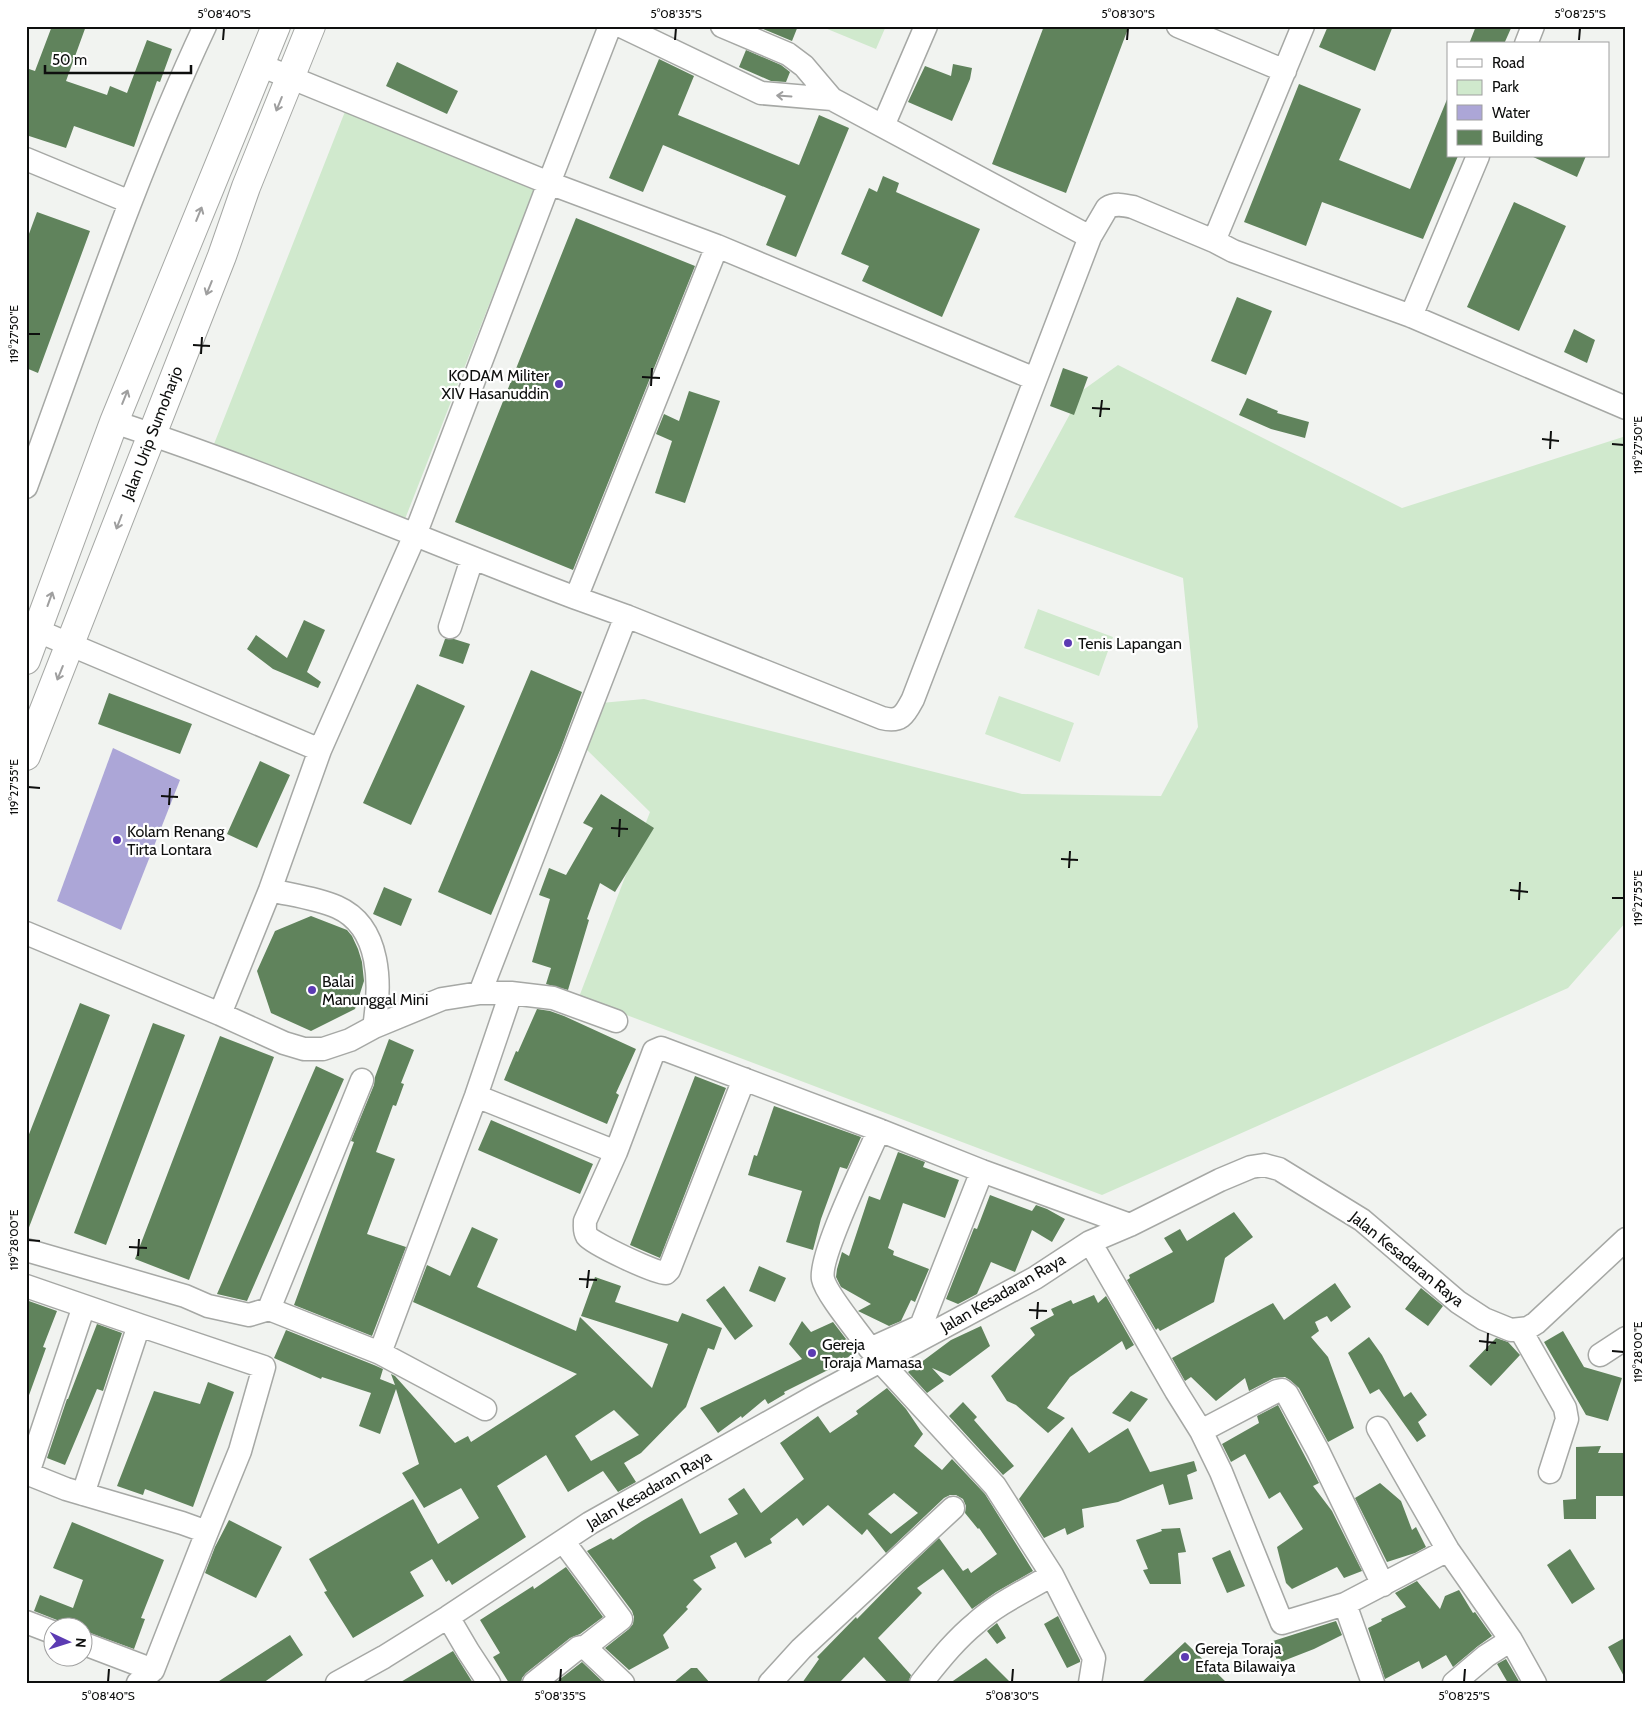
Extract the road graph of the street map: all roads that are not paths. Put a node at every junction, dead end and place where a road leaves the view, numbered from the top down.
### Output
1 (206, 26) edge
2 (276, 26) edge
3 (310, 26) edge
4 (610, 26) edge
5 (621, 26) edge
6 (722, 26) edge
7 (926, 26) edge
8 (1178, 26) edge
9 (1303, 26) edge
10 (1533, 26) edge
11 (1527, 42) edge
12 (260, 65) junction
13 (1285, 71) junction
14 (290, 78) junction
15 (832, 99) junction
16 (883, 126) junction
17 (1477, 158) edge
18 (26, 159) edge
19 (549, 183) junction
20 (130, 202) junction
21 (1090, 237) junction
22 (1214, 241) junction
23 (187, 243) junction
24 (717, 246) junction
25 (222, 256) junction
26 (1411, 316) junction
27 (1035, 379) junction
28 (1626, 408) edge
29 (114, 422) junction
30 (152, 434) junction
31 (26, 487) edge
32 (415, 535) junction
33 (472, 559) junction
34 (576, 598) junction
35 (626, 616) junction
36 (450, 627) dead end
37 (70, 646) junction
38 (30, 650) edge
39 (320, 750) junction
40 (27, 755) edge
41 (270, 890) junction
42 (26, 934) edge
43 (480, 993) junction
44 (511, 993) junction
45 (220, 1014) junction
46 (616, 1021) dead end
47 (374, 1027) junction
48 (744, 1079) junction
49 (362, 1080) dead end
50 (476, 1096) junction
51 (879, 1130) junction
52 (616, 1152) junction
53 (982, 1171) junction
54 (1130, 1224) junction
55 (1626, 1239) edge
56 (1090, 1242) junction
57 (26, 1250) edge
58 (26, 1286) edge
59 (84, 1306) junction
60 (268, 1308) junction
61 (140, 1325) junction
62 (1520, 1329) junction
63 (1626, 1338) edge
64 (380, 1352) junction
65 (1600, 1355) dead end
66 (880, 1361) junction
67 (485, 1410) dead end
68 (1378, 1428) dead end
69 (1200, 1431) junction
70 (1550, 1472) dead end
71 (27, 1473) edge
72 (83, 1494) junction
73 (953, 1508) dead end
74 (207, 1532) junction
75 (563, 1541) junction
76 (1448, 1550) junction
77 (1052, 1575) junction
78 (1383, 1584) junction
79 (1345, 1604) junction
80 (448, 1617) junction
81 (26, 1622) edge
82 (42, 1628) edge
83 (1511, 1640) junction
84 (92, 1648) edge
85 (585, 1648) junction
86 (146, 1676) edge
87 (337, 1683) edge
88 (489, 1683) edge
89 (534, 1683) edge
90 (623, 1683) edge
91 (770, 1683) edge
92 (920, 1683) edge
93 (1090, 1683) edge
94 (1373, 1683) edge
95 (1454, 1683) edge
96 (1535, 1683) edge

1 - 20 street
2 - 12 highway
3 - 14 highway, Jalan Urip Sumoharjo
4 - 19 street
15 -> 5 street
6 - 15 street
7 - 16 street
8 - 13 street
9 - 13 street
10 - 11 street
12 - 14 street
23 -> 12 highway
13 - 22 street
14 - 19 street
14 -> 25 highway, Jalan Urip Sumoharjo
15 - 16 street
16 - 21 street
17 - 26 street
18 - 20 street
19 - 24 street
19 - 32 street
20 - 31 street
21 - 22 street
21 - 27 street
22 - 26 street
23 - 25 highway
29 -> 23 highway
24 - 27 street
24 - 34 street
25 -> 30 highway, Jalan Urip Sumoharjo
26 - 28 street
27 - 35 street
29 - 30 street
38 -> 29 highway
30 - 32 street
30 -> 37 highway, Jalan Urip Sumoharjo
32 - 33 street
32 - 39 street
33 - 34 street
33 - 36 street
34 - 35 street
35 - 43 street
37 - 38 street
37 - 39 street
37 -> 40 highway, Jalan Urip Sumoharjo
39 - 41 street
41 - 45 street
41 - 47 street
42 - 45 street
43 - 44 street
43 - 47 street
44 - 46 street
44 - 50 street
45 - 47 street
48 - 51 street
48 - 52 street
48 - 52 street
49 - 60 street
50 - 52 street
50 - 64 street
51 - 53 street
51 - 53 street
53 - 54 street
54 - 56 street, Jalan Kesadaran Raya
54 - 62 street, Jalan Kesadaran Raya
55 - 62 street
56 - 66 street, Jalan Kesadaran Raya
56 - 69 street
57 - 60 street
58 - 59 street
59 - 61 street
59 - 71 street
60 - 64 street
61 - 72 street
61 - 74 street
62 - 70 street
63 - 65 street
64 - 67 street
66 - 75 street, Jalan Kesadaran Raya
66 - 77 street
68 - 76 street
69 - 78 street
69 - 79 street
71 - 72 street
72 - 74 street
73 - 91 street
74 - 86 street
75 - 80 street, Jalan Kesadaran Raya
75 - 85 street
76 - 78 street
76 - 83 street
77 - 92 street
77 - 93 street
78 - 79 street
79 - 94 street
80 - 87 street, Jalan Kesadaran Raya
80 - 88 street
81 - 82 street
83 - 95 street
83 - 96 street
84 - 86 street
85 - 89 street
85 - 90 street

